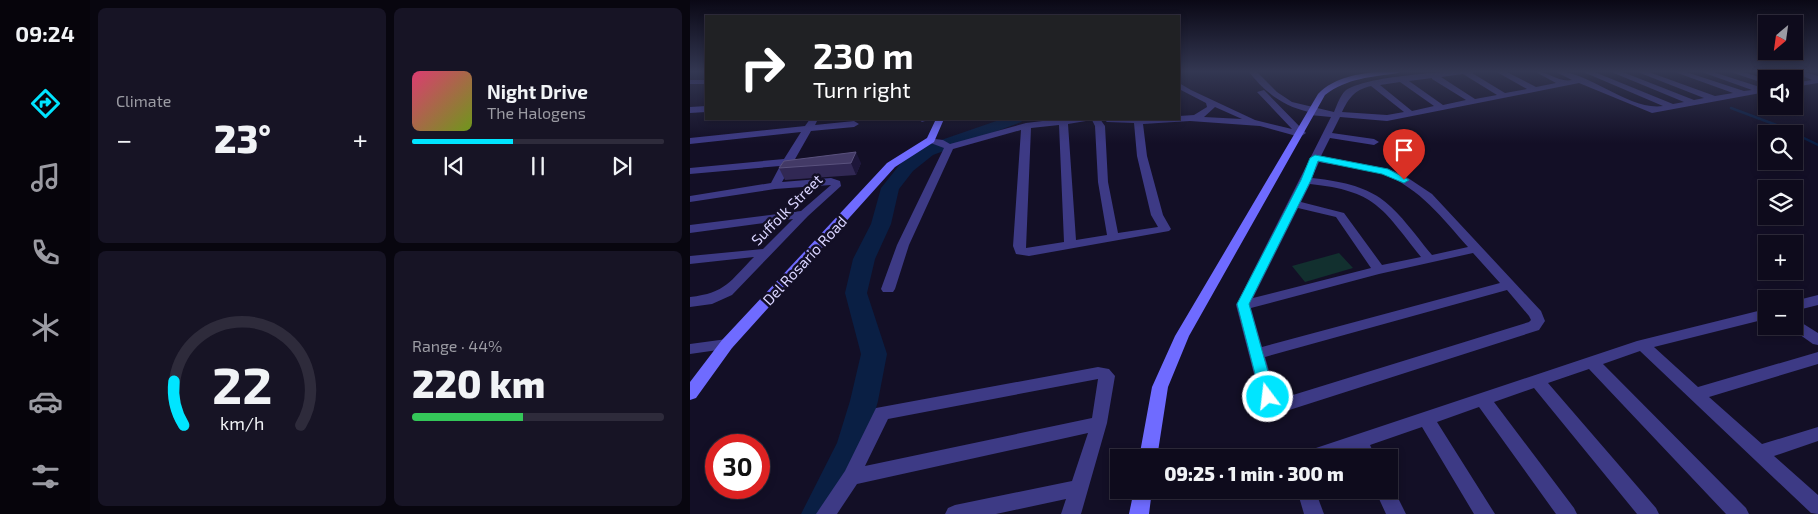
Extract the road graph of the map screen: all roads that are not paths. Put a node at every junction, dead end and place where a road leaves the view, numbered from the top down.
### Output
1 (1195, 95) edge
2 (1264, 95) edge
3 (1274, 95) edge
4 (1322, 95) edge
5 (1347, 95) edge
6 (1387, 95) edge
7 (1425, 95) edge
8 (1463, 95) edge
9 (1503, 95) edge
10 (1614, 95) edge
11 (1646, 95) edge
12 (1674, 95) edge
13 (1708, 95) edge
14 (1709, 95) edge
15 (1738, 95) edge
16 (1719, 99) junction
17 (1473, 101) junction
18 (1210, 102) junction
19 (1694, 103) junction
20 (1674, 106) junction
21 (1442, 108) junction
22 (705, 109) edge
23 (690, 110) edge
24 (1313, 112) junction
25 (1337, 114) junction
26 (1410, 114) junction
27 (1192, 118) junction
28 (1180, 119) edge
29 (813, 120) edge
30 (940, 120) edge
31 (1063, 120) edge
32 (1097, 120) edge
33 (1138, 120) edge
34 (1260, 123) junction
35 (854, 124) dead end
36 (1026, 126) junction
37 (808, 128) junction
38 (1300, 134) junction
39 (1327, 135) junction
40 (690, 141) edge
41 (1374, 142) dead end
42 (942, 144) junction
43 (1315, 158) junction
44 (786, 162) junction
45 (690, 171) edge
46 (1306, 180) junction
47 (776, 186) junction
48 (690, 199) edge
49 (1293, 203) junction
50 (804, 214) junction
51 (690, 230) edge
52 (1113, 238) junction
53 (1070, 244) junction
54 (1475, 249) junction
55 (766, 252) junction
56 (1428, 258) junction
57 (690, 260) edge
58 (1379, 270) junction
59 (1510, 285) junction
60 (888, 289) dead end
61 (1818, 300) edge
62 (690, 302) edge
63 (1243, 304) junction
64 (1803, 304) edge
65 (1758, 316) edge
66 (1803, 329) edge
67 (1818, 340) edge
68 (727, 344) junction
69 (1642, 346) junction
70 (690, 349) edge
71 (1256, 354) junction
72 (1818, 358) edge
73 (1592, 362) junction
74 (1537, 382) junction
75 (690, 394) edge
76 (1696, 394) junction
77 (1483, 400) junction
78 (1426, 419) junction
79 (1099, 423) junction
80 (1818, 434) edge
81 (1359, 441) junction
82 (1150, 449) edge
83 (1336, 449) edge
84 (1363, 449) edge
85 (1759, 453) junction
86 (851, 477) junction
87 (1078, 488) junction
88 (1142, 499) edge
89 (1309, 499) edge
90 (1388, 499) edge
91 (1818, 507) edge
92 (826, 514) edge
93 (955, 514) edge
94 (1071, 514) edge
95 (1139, 514) edge
96 (1314, 514) edge
97 (1396, 514) edge
98 (1484, 514) edge
99 (1567, 514) edge
100 (1649, 514) edge
101 (1739, 514) edge

1 - 18 street
2 - 38 street
3 - 24 street
4 - 24 street
5 - 25 street
6 - 26 street
7 - 21 street
8 - 17 street
9 - 17 street
10 - 20 street
11 - 20 street
12 - 19 street
13 - 16 street
14 - 16 street
15 - 16 street
16 - 19 street
17 - 21 street
18 - 27 street
18 - 34 street
19 - 20 street
21 - 26 street
22 - 23 street
24 - 25 street
24 - 38 street
25 - 26 street
25 - 39 street
27 - 28 street
27 - 34 street
29 - 37 street
30 - 42 street
31 - 36 street
31 - 53 street
32 - 52 street
33 - 52 street
34 - 38 street
35 - 37 street
36 - 42 street
36 - 53 street
37 - 40 street
37 - 44 street
38 - 82 street
39 - 41 street
39 - 43 street
42 - 60 street
42 - 68 street, Del Rosario Road
43 - 46 street
43 - 54 street
44 - 45 street
44 - 47 street
46 - 49 street
46 - 56 street
47 - 48 street, Suffolk Street
47 - 50 street, Suffolk Street
49 - 58 street
49 - 63 street
50 - 51 street
50 - 55 street, Suffolk Street
52 - 53 street
54 - 56 street
54 - 59 street
55 - 57 street
55 - 62 street, Suffolk Street
56 - 58 street
58 - 63 street
59 - 71 street
59 - 71 street
61 - 64 street
63 - 71 street
65 - 69 street
66 - 67 street
68 - 70 street
68 - 75 street, Del Rosario Road
69 - 73 street
69 - 76 street
72 - 76 street
73 - 74 street
73 - 101 street
74 - 77 street
74 - 100 street
76 - 85 street
77 - 78 street
77 - 99 street
78 - 81 street
78 - 98 street
79 - 86 street
79 - 86 street
79 - 87 street
80 - 85 street
81 - 83 street
81 - 84 street
85 - 91 street
86 - 92 street
87 - 93 street
87 - 94 street
88 - 95 street
89 - 96 street
90 - 97 street

